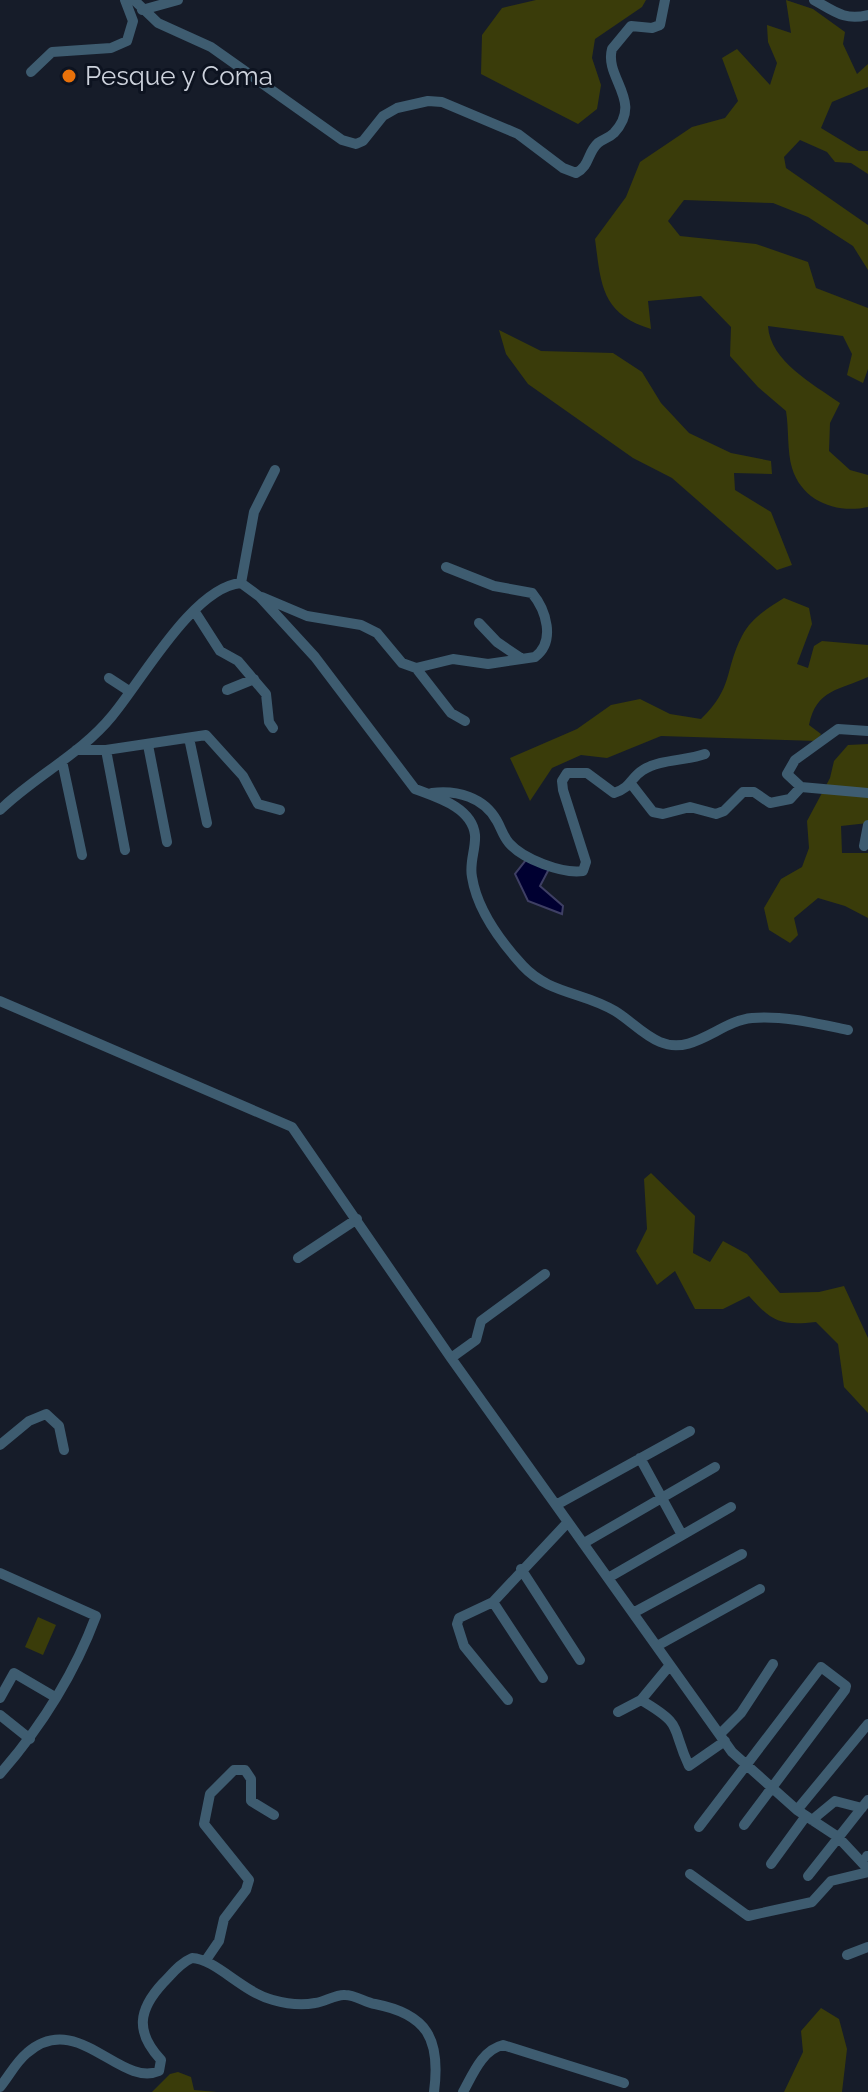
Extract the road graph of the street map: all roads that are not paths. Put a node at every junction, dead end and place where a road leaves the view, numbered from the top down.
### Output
1 (125, 0) edge
2 (134, 0) edge
3 (178, 0) edge
4 (665, 0) edge
5 (814, 0) edge
6 (142, 10) junction
7 (868, 15) edge
8 (840, 16) junction
9 (868, 23) edge
10 (31, 72) dead end
11 (275, 470) dead end
12 (446, 567) dead end
13 (241, 583) junction
14 (260, 597) junction
15 (195, 612) junction
16 (479, 623) dead end
17 (522, 659) junction
18 (416, 668) junction
19 (109, 678) dead end
20 (254, 679) junction
21 (227, 690) dead end
22 (129, 691) junction
23 (465, 721) dead end
24 (273, 728) dead end
25 (868, 731) edge
26 (189, 738) junction
27 (148, 745) junction
28 (76, 750) junction
29 (106, 750) junction
30 (705, 754) dead end
31 (62, 761) junction
32 (632, 785) junction
33 (801, 787) junction
34 (426, 793) junction
35 (868, 793) edge
36 (0, 810) edge
37 (280, 810) dead end
38 (207, 823) dead end
39 (868, 825) edge
40 (167, 842) dead end
41 (864, 846) dead end
42 (125, 850) dead end
43 (82, 855) dead end
44 (0, 1001) edge
45 (848, 1030) dead end
46 (357, 1219) junction
47 (298, 1258) dead end
48 (545, 1274) dead end
49 (451, 1358) junction
50 (690, 1431) dead end
51 (0, 1445) edge
52 (64, 1450) dead end
53 (640, 1458) junction
54 (715, 1467) dead end
55 (662, 1498) junction
56 (556, 1505) junction
57 (731, 1507) dead end
58 (568, 1522) junction
59 (682, 1535) junction
60 (584, 1543) junction
61 (742, 1554) dead end
62 (521, 1569) junction
63 (0, 1573) edge
64 (608, 1578) junction
65 (760, 1589) dead end
66 (493, 1602) junction
67 (633, 1613) junction
68 (657, 1646) junction
69 (580, 1660) dead end
70 (773, 1664) dead end
71 (670, 1665) junction
72 (543, 1678) dead end
73 (55, 1697) junction
74 (0, 1698) edge
75 (508, 1700) dead end
76 (641, 1700) junction
77 (618, 1712) dead end
78 (0, 1715) edge
79 (868, 1724) edge
80 (722, 1738) junction
81 (30, 1739) junction
82 (744, 1765) junction
83 (0, 1774) edge
84 (773, 1788) junction
85 (865, 1804) edge
86 (274, 1815) dead end
87 (805, 1815) junction
88 (744, 1825) dead end
89 (699, 1827) dead end
90 (838, 1837) junction
91 (867, 1862) edge
92 (771, 1864) dead end
93 (690, 1874) dead end
94 (808, 1876) dead end
95 (868, 1947) edge
96 (847, 1955) dead end
97 (206, 1960) junction
98 (624, 2083) dead end
99 (0, 2087) edge
100 (434, 2092) edge
101 (463, 2092) edge

1 - 10 street
2 - 6 street
3 - 6 street
4 - 6 street
5 - 8 street
7 - 8 street
8 - 9 street
11 - 13 street
12 - 17 street
13 - 14 street
13 - 15 street
14 - 18 street
14 - 34 street
15 - 20 street
15 - 22 street
16 - 17 street
17 - 18 street
18 - 23 street
19 - 22 street
20 - 21 street
20 - 24 street
22 - 28 street
25 - 33 street
26 - 27 street
26 - 37 street
26 - 38 street
27 - 29 street
27 - 40 street
28 - 29 street
28 - 31 street
29 - 42 street
30 - 32 street
31 - 36 street
31 - 43 street
32 - 33 street
32 - 34 street
33 - 35 street
34 - 45 street
39 - 41 street
44 - 46 street
46 - 47 street
46 - 49 street
48 - 49 street
49 - 56 street
50 - 53 street
51 - 52 street
53 - 55 street
53 - 56 street
54 - 55 street
55 - 59 street
55 - 60 street
56 - 58 street
57 - 59 street
58 - 60 street
58 - 62 street
59 - 64 street
60 - 64 street
61 - 67 street
62 - 66 street
62 - 69 street
63 - 73 street
64 - 67 street
65 - 68 street
66 - 72 street
66 - 75 street
67 - 68 street
68 - 71 street
70 - 80 street
71 - 76 street
71 - 80 street
73 - 74 street
73 - 81 street
76 - 77 street
76 - 80 street
78 - 81 street
79 - 87 street
80 - 82 street
81 - 83 street
82 - 84 street
82 - 84 street
82 - 89 street
84 - 87 street
84 - 88 street
85 - 87 street
85 - 90 street
86 - 97 street
87 - 90 street
87 - 92 street
90 - 91 street
90 - 94 street
91 - 93 street
95 - 96 street
97 - 99 street
97 - 100 street
98 - 101 street

